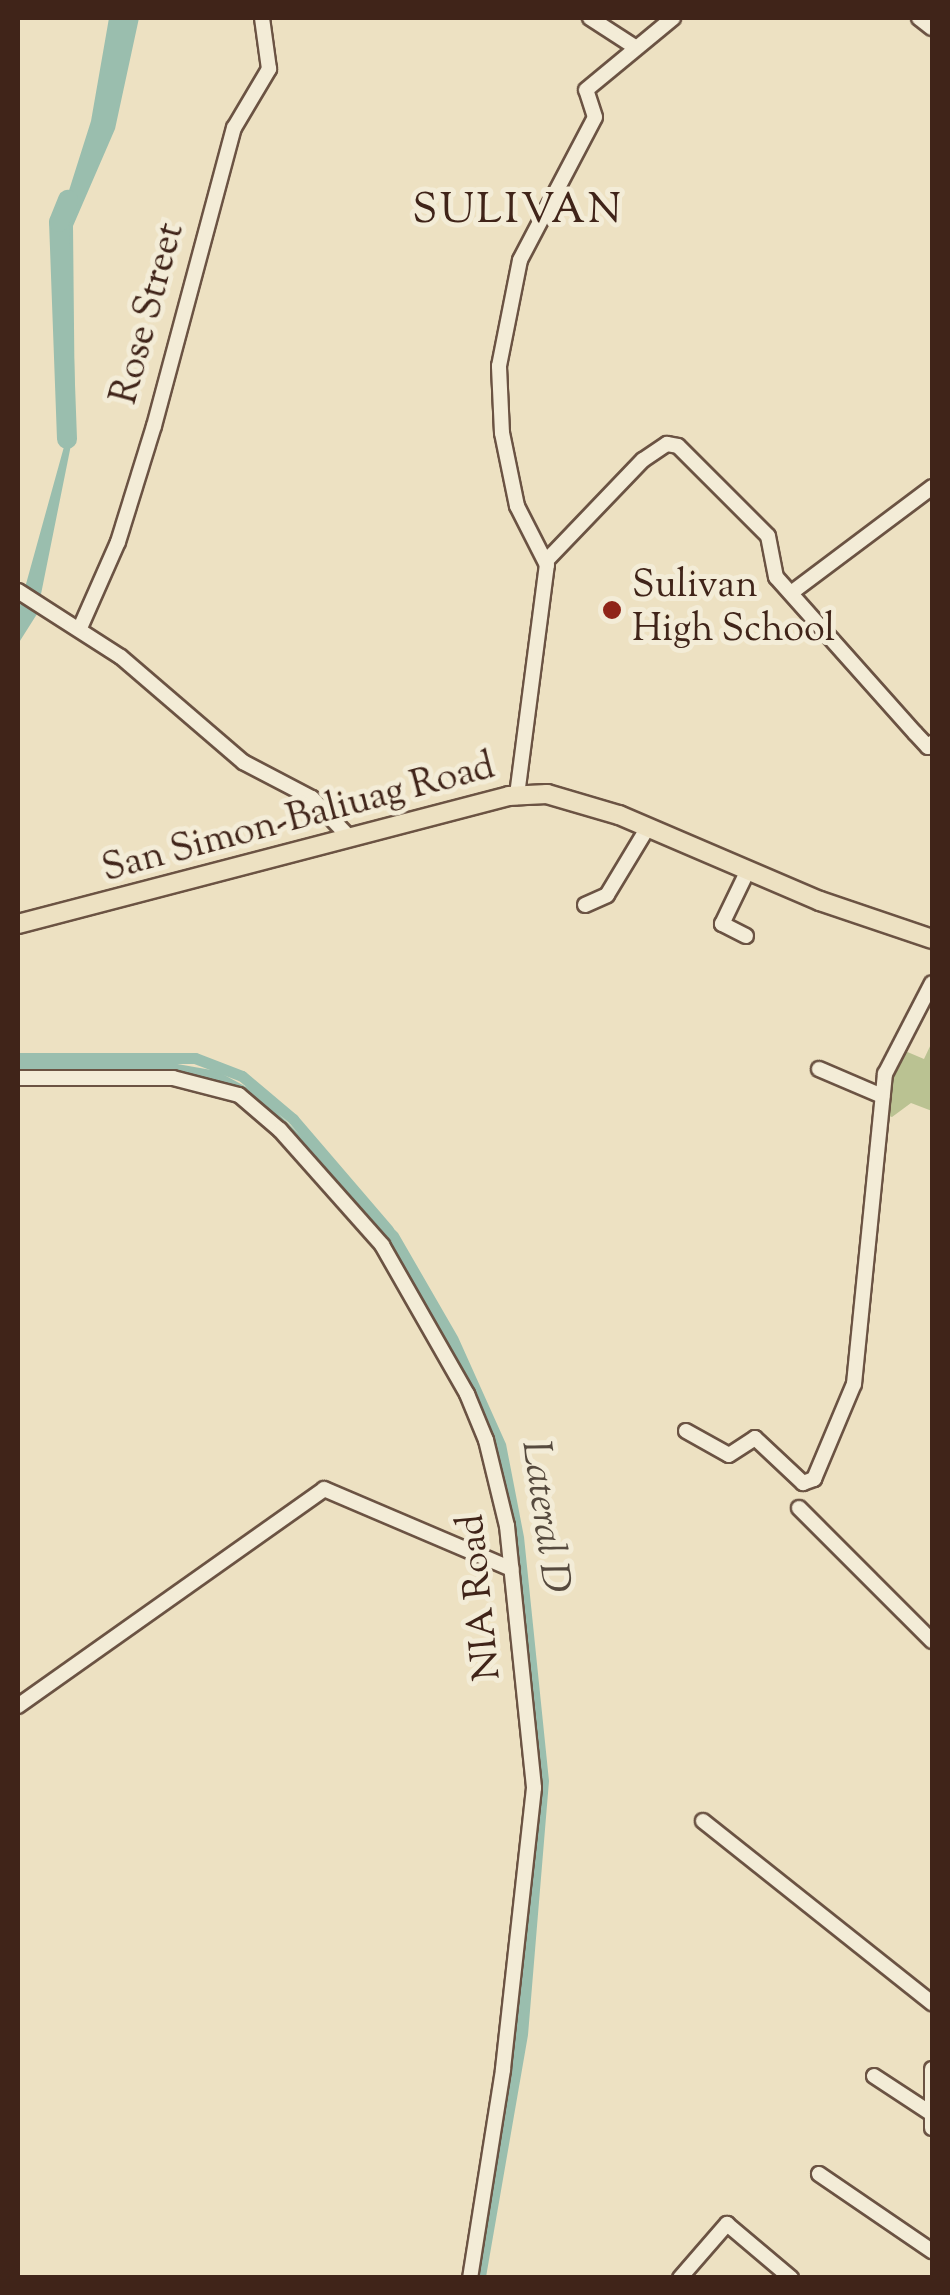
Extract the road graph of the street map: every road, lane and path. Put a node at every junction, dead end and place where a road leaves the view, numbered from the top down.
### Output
1 (262, 18) edge
2 (590, 18) edge
3 (672, 18) edge
4 (919, 18) edge
5 (932, 28) edge
6 (635, 47) junction
7 (932, 487) edge
8 (546, 562) junction
9 (19, 592) edge
10 (791, 592) junction
11 (80, 628) junction
12 (932, 743) edge
13 (517, 795) junction
14 (648, 827) junction
15 (350, 838) junction
16 (748, 870) junction
17 (586, 905) dead end
18 (18, 924) edge
19 (746, 936) dead end
20 (932, 940) edge
21 (932, 983) edge
22 (819, 1069) dead end
23 (18, 1078) edge
24 (882, 1096) junction
25 (686, 1431) dead end
26 (800, 1508) dead end
27 (512, 1569) junction
28 (932, 1642) edge
29 (18, 1706) edge
30 (704, 1822) dead end
31 (932, 2003) edge
32 (932, 2069) edge
33 (874, 2076) dead end
34 (932, 2114) edge
35 (932, 2128) edge
36 (819, 2174) dead end
37 (932, 2251) edge
38 (470, 2278) edge
39 (680, 2278) edge
40 (790, 2278) edge

1 - 11 street, Rose Street
2 - 6 street
3 - 6 street
4 - 5 street
6 - 8 street
7 - 10 street
8 - 10 street
8 - 13 street
9 - 11 street
10 - 12 street
11 - 15 street
13 - 14 main road, San Simon-Baliuag Road
13 - 15 main road, San Simon-Baliuag Road
14 - 16 main road, San Simon-Baliuag Road
14 - 17 street
15 - 18 main road, San Simon-Baliuag Road
16 - 19 street
16 - 20 main road, San Simon-Baliuag Road
21 - 24 street
22 - 24 street
23 - 27 street, NIA Road
24 - 25 street
26 - 28 street
27 - 29 street
27 - 38 street, NIA Road
30 - 31 street
32 - 34 street
33 - 34 street
34 - 35 street
36 - 37 street
39 - 40 street

